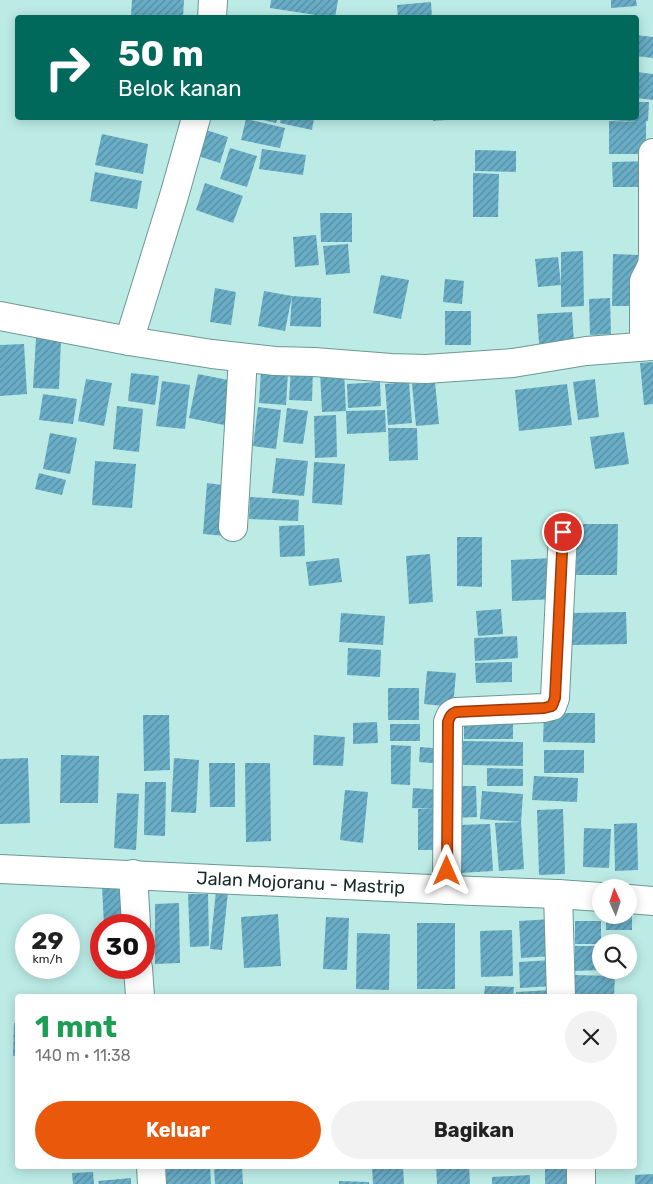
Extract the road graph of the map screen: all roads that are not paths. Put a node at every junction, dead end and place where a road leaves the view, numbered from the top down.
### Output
1 (213, 0) edge
2 (212, 15) edge
3 (195, 120) edge
4 (653, 153) edge
5 (0, 316) edge
6 (129, 341) junction
7 (649, 346) edge
8 (243, 358) junction
9 (233, 527) dead end
10 (563, 532) dead end
11 (0, 869) edge
12 (132, 874) junction
13 (447, 890) junction
14 (558, 894) junction
15 (592, 896) edge
16 (638, 900) edge
17 (653, 901) edge
18 (135, 914) edge
19 (139, 979) edge
20 (140, 994) edge
21 (561, 994) edge
22 (151, 1169) edge
23 (581, 1169) edge
24 (152, 1184) edge
25 (582, 1184) edge

1 - 2 street
3 - 6 street
4 - 7 street
5 - 6 street
6 - 8 street
7 - 8 street
8 - 9 street
10 - 13 street
11 - 12 street, Jalan Mojoranu - Mastrip
12 - 13 street, Jalan Mojoranu - Mastrip
12 - 18 street
13 - 14 street, Jalan Mojoranu - Mastrip
14 - 15 street, Jalan Mojoranu - Mastrip
14 - 21 street
16 - 17 street
19 - 20 street
22 - 24 street
23 - 25 street

